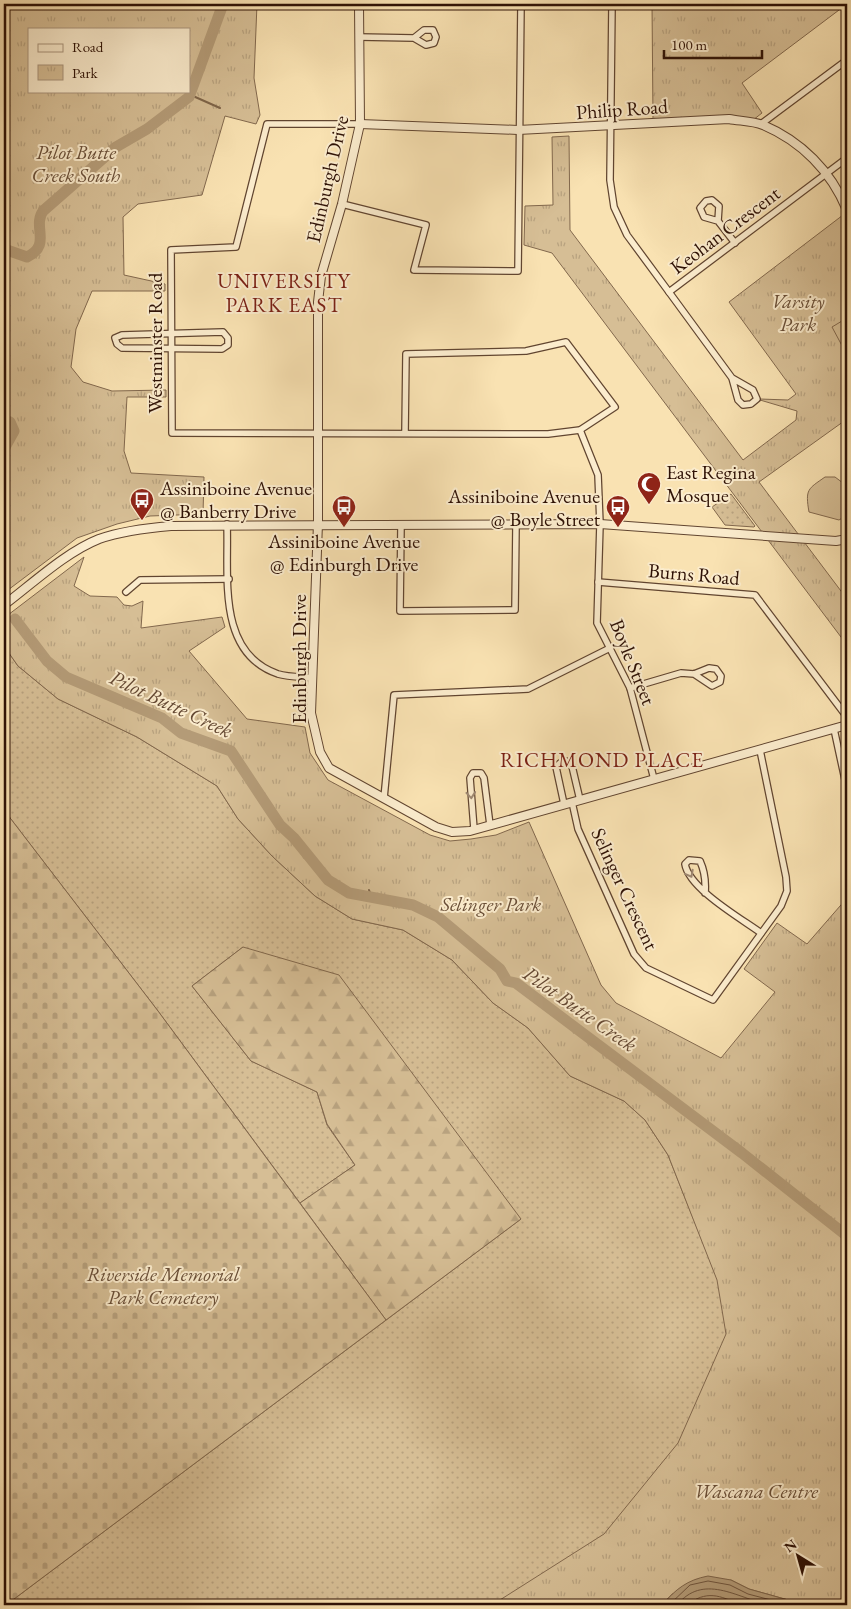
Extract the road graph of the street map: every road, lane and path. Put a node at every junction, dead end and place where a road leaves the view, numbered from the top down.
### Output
1 (359, 4) edge
2 (521, 4) edge
3 (612, 4) edge
4 (359, 37) junction
5 (414, 38) dead end
6 (847, 60) edge
7 (360, 124) junction
8 (762, 124) junction
9 (610, 127) junction
10 (518, 130) junction
11 (847, 158) edge
12 (827, 173) junction
13 (342, 204) junction
14 (847, 210) edge
15 (718, 221) dead end
16 (735, 243) junction
17 (669, 292) junction
18 (172, 334) junction
19 (171, 350) junction
20 (732, 378) junction
21 (580, 430) junction
22 (405, 433) junction
23 (317, 434) junction
24 (227, 524) junction
25 (318, 524) junction
26 (600, 524) junction
27 (401, 525) junction
28 (516, 525) junction
29 (847, 540) edge
30 (229, 579) junction
31 (598, 582) junction
32 (126, 592) dead end
33 (4, 605) edge
34 (610, 648) junction
35 (694, 674) dead end
36 (312, 678) junction
37 (630, 688) junction
38 (847, 717) edge
39 (847, 726) edge
40 (834, 729) junction
41 (760, 750) junction
42 (654, 779) junction
43 (847, 789) edge
44 (384, 798) junction
45 (580, 800) junction
46 (568, 803) junction
47 (490, 825) junction
48 (474, 829) junction
49 (705, 893) junction
50 (762, 933) junction

1 - 4 street, Edinburgh Drive
2 - 10 street
3 - 9 street, Keohan Crescent
4 - 5 street
4 - 7 street, Edinburgh Drive
6 - 8 street
7 - 10 street, Philip Road
7 - 13 street, Edinburgh Drive
7 - 18 street, Westminster Road
8 - 9 street, Philip Road
8 - 12 street, Philip Road
9 - 10 street, Philip Road
9 - 17 street, Keohan Crescent
10 - 13 street
11 - 12 street, Keohan Crescent
12 - 14 street, Philip Road
12 - 16 street, Keohan Crescent
13 - 23 street, Edinburgh Drive
15 - 16 street
16 - 17 street, Keohan Crescent
17 - 20 street
18 - 19 street, Westminster Road
18 - 19 street
18 - 19 street
19 - 23 street, Westminster Road
20 - 20 street
21 - 22 street, Westminster Road
21 - 22 street
21 - 26 street, Boyle Street
22 - 23 street, Westminster Road
23 - 25 street, Edinburgh Drive
24 - 25 street
24 - 30 street
24 - 33 street
25 - 27 street
25 - 36 street, Edinburgh Drive
26 - 28 street
26 - 29 street
26 - 31 street, Boyle Street
27 - 28 street
27 - 28 street
30 - 32 street
30 - 36 street
31 - 34 street, Boyle Street
31 - 38 street, Burns Road
34 - 37 street, Boyle Street
34 - 44 street
35 - 37 street
36 - 44 street, Edinburgh Drive
37 - 42 street, Boyle Street
39 - 40 street, Edinburgh Drive
40 - 41 street, Edinburgh Drive
40 - 43 street
41 - 42 street, Edinburgh Drive
41 - 50 street, Selinger Crescent
42 - 45 street, Edinburgh Drive
44 - 48 street, Edinburgh Drive
45 - 46 street, Edinburgh Drive
45 - 46 street
46 - 47 street, Edinburgh Drive
46 - 50 street, Selinger Crescent
47 - 48 street, Edinburgh Drive
47 -> 48 street
49 -> 49 street
49 - 50 street

